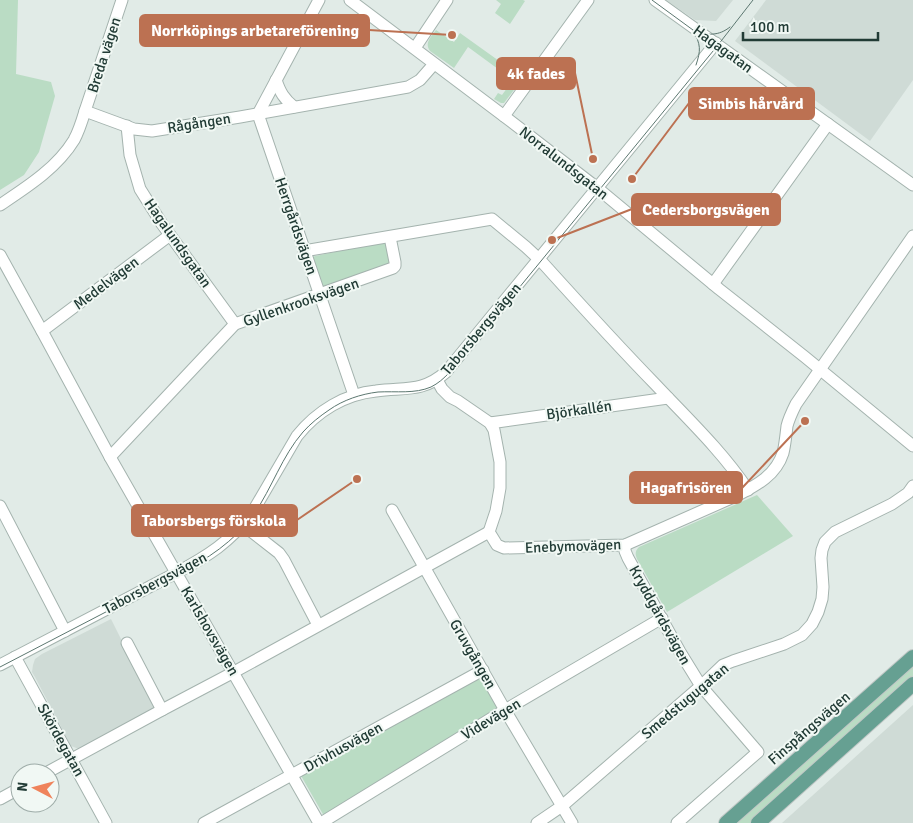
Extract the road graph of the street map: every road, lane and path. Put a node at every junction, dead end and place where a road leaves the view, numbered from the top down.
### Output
1 (122, 0) edge
2 (319, 0) edge
3 (350, 0) edge
4 (447, 0) edge
5 (588, 0) edge
6 (655, 0) edge
7 (716, 43) junction
8 (415, 48) junction
9 (434, 64) junction
10 (276, 80) junction
11 (294, 107) junction
12 (85, 111) junction
13 (258, 114) junction
14 (504, 116) junction
15 (828, 124) junction
16 (127, 126) junction
17 (913, 185) edge
18 (597, 188) junction
19 (0, 205) edge
20 (170, 235) junction
21 (913, 236) edge
22 (390, 237) junction
23 (304, 251) junction
24 (0, 255) edge
25 (539, 260) junction
26 (713, 284) junction
27 (319, 295) junction
28 (235, 324) junction
29 (42, 331) junction
30 (821, 370) junction
31 (437, 380) junction
32 (354, 395) junction
33 (668, 398) junction
34 (490, 423) junction
35 (913, 446) edge
36 (110, 457) junction
37 (913, 486) edge
38 (748, 490) junction
39 (0, 506) edge
40 (392, 510) dead end
41 (243, 525) junction
42 (489, 532) junction
43 (625, 545) junction
44 (424, 567) junction
45 (176, 573) junction
46 (662, 618) junction
47 (318, 625) junction
48 (65, 631) junction
49 (127, 643) dead end
50 (15, 657) junction
51 (913, 657) edge
52 (0, 665) edge
53 (483, 670) junction
54 (234, 672) junction
55 (913, 684) edge
56 (701, 686) junction
57 (162, 710) junction
58 (505, 710) junction
59 (72, 759) junction
60 (60, 765) edge
61 (291, 776) junction
62 (562, 806) junction
63 (106, 823) edge
64 (204, 823) edge
65 (320, 823) edge
66 (537, 823) edge
67 (572, 823) edge
68 (677, 823) edge
69 (726, 823) edge
70 (758, 823) edge

1 - 12 street, Breda vägen
2 - 10 street
3 - 8 street, Norralundsgatan
4 - 8 street
5 - 14 street
6 - 7 street, Hagagatan
7 - 15 street, Hagagatan
7 - 18 street, Taborsbergsvägen
8 - 9 street, Norralundsgatan
9 - 11 street, Rågången
9 - 14 street, Norralundsgatan
10 - 11 street
10 - 13 street
11 - 13 street, Rågången
12 - 16 street, Rågången
12 - 19 street
13 - 16 street, Rågången
13 - 23 street, Herrgårdsvägen
14 - 18 street, Norralundsgatan
15 - 17 street, Hagagatan
15 - 26 street
16 - 20 street, Hagalundsgatan
18 - 25 street, Taborsbergsvägen
18 - 26 street, Norralundsgatan
20 - 28 street, Hagalundsgatan
20 - 29 street, Medelvägen
21 - 30 street, Enebymovägen
22 - 23 street
22 - 25 street
22 - 27 street, Gyllenkrooksvägen
23 - 27 street, Herrgårdsvägen
24 - 29 street, Karlshovsvägen
25 - 31 street, Taborsbergsvägen
25 - 33 street
26 - 30 street, Norralundsgatan
27 - 28 street, Gyllenkrooksvägen
27 - 32 street, Herrgårdsvägen
28 - 36 street, Gyllenkrooksvägen
29 - 36 street, Karlshovsvägen
30 - 35 street, Norralundsgatan
30 - 38 street, Enebymovägen
31 - 32 street, Taborsbergsvägen
31 - 34 street
32 - 41 street, Taborsbergsvägen
33 - 34 street, Björkallén
33 - 38 street
34 - 42 street
36 - 45 street, Karlshovsvägen
37 - 56 street, Smedstugugatan
38 - 43 street, Enebymovägen
39 - 48 street
40 - 44 street, Gruvgången
41 - 45 street, Taborsbergsvägen
41 - 47 street
42 - 43 street, Enebymovägen
42 - 44 street
43 - 46 street, Kryddgårdsvägen
44 - 47 street
44 - 53 street, Gruvgången
45 - 48 street, Taborsbergsvägen
45 - 54 street, Karlshovsvägen
46 - 56 street, Kryddgårdsvägen
46 - 58 street, Videvägen
47 - 54 street
48 - 50 street, Taborsbergsvägen
49 - 57 street
50 - 52 street, Taborsbergsvägen
50 - 59 street, Skördegatan
51 - 69 main road, Finspångsvägen
53 - 58 street, Gruvgången
53 - 61 street, Drivhusvägen
54 - 57 street
54 - 61 street, Karlshovsvägen
55 - 70 main road
56 - 62 street, Smedstugugatan
56 - 68 street, Kryddgårdsvägen
57 - 59 street
58 - 62 street, Gruvgången
58 - 65 street, Videvägen
59 - 60 street
59 - 63 street, Skördegatan
61 - 64 street, Drivhusvägen
61 - 65 street, Karlshovsvägen
62 - 66 street, Smedstugugatan
62 - 67 street, Gruvgången

